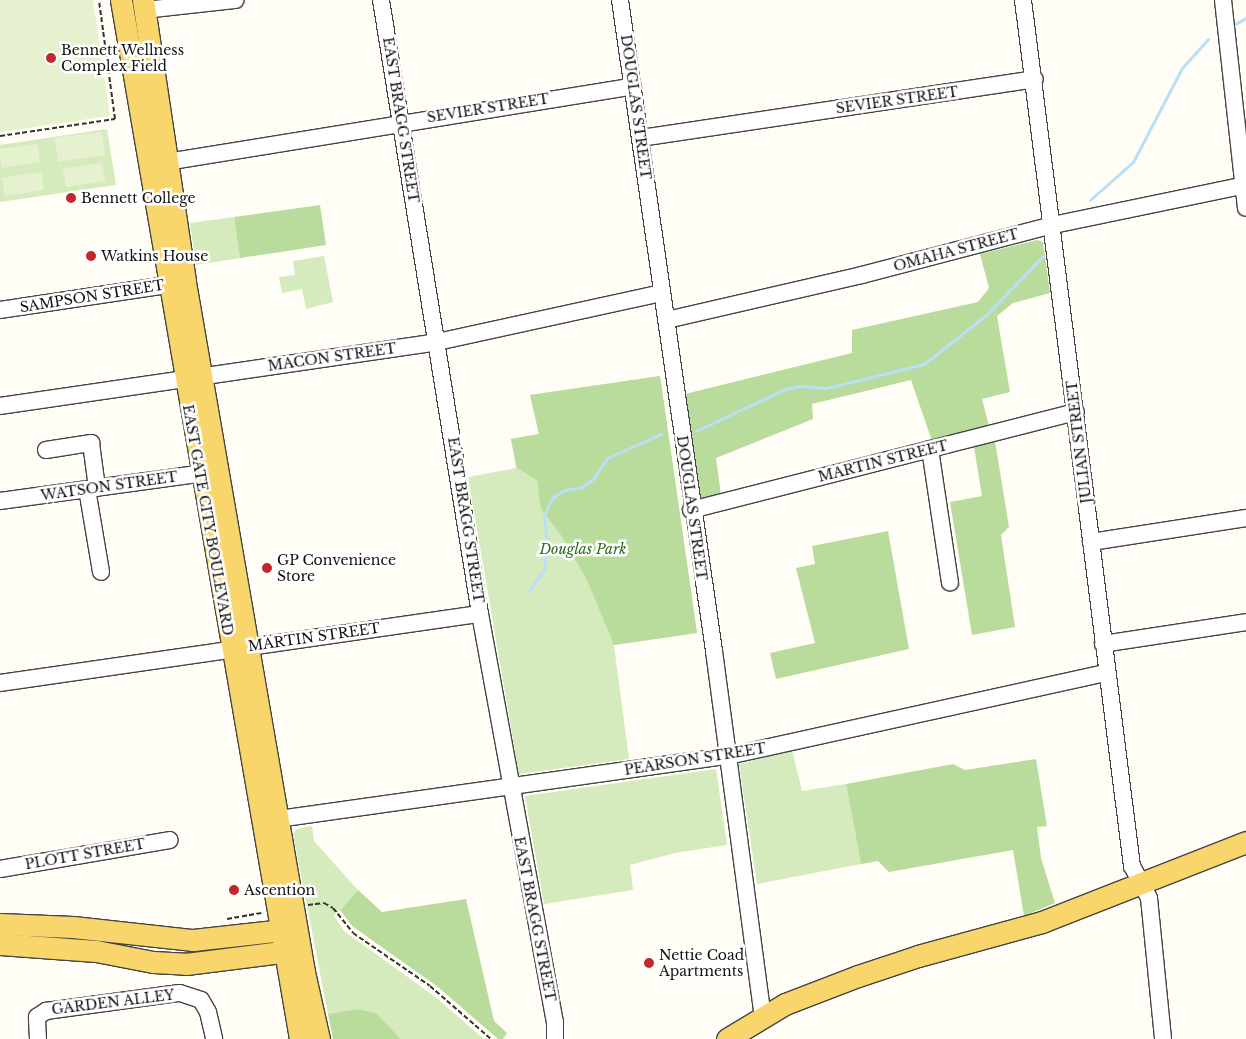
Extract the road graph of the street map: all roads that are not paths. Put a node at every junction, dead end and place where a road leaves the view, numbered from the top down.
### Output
1 (121, 0) edge
2 (235, 0) edge
3 (381, 0) edge
4 (620, 0) edge
5 (1023, 0) edge
6 (1223, 0) edge
7 (144, 5) edge
8 (1035, 79) junction
9 (633, 86) junction
10 (402, 122) junction
11 (641, 138) junction
12 (166, 162) junction
13 (1244, 186) edge
14 (1246, 208) edge
15 (1053, 225) junction
16 (176, 283) junction
17 (661, 293) junction
18 (0, 310) edge
19 (667, 320) junction
20 (438, 342) junction
21 (192, 378) junction
22 (0, 406) edge
23 (1076, 412) junction
24 (930, 449) junction
25 (46, 450) dead end
26 (209, 472) junction
27 (92, 489) junction
28 (0, 501) edge
29 (691, 510) junction
30 (1246, 518) edge
31 (1091, 542) junction
32 (101, 572) dead end
33 (950, 583) dead end
34 (480, 614) junction
35 (1246, 622) edge
36 (1103, 644) junction
37 (239, 648) junction
38 (1106, 673) junction
39 (0, 683) edge
40 (728, 756) junction
41 (510, 788) junction
42 (278, 819) junction
43 (170, 840) dead end
44 (1246, 842) edge
45 (0, 869) edge
46 (1140, 882) junction
47 (0, 924) edge
48 (288, 930) junction
49 (0, 944) edge
50 (292, 951) junction
51 (763, 1016) junction
52 (38, 1039) edge
53 (214, 1039) edge
54 (300, 1039) edge
55 (319, 1039) edge
56 (555, 1039) edge
57 (727, 1039) edge
58 (1163, 1039) edge

1 - 16 main road, EAST GATE CITY BOULEVARD
2 - 7 street
3 - 10 street, EAST BRAGG STREET
4 - 9 street, DOUGLAS STREET
5 - 8 street, JULIAN STREET
6 - 13 street
7 - 12 main road, EAST GATE CITY BOULEVARD
8 - 11 street, SEVIER STREET
8 - 15 street, JULIAN STREET
9 - 10 street, SEVIER STREET
9 - 11 street, DOUGLAS STREET
10 - 12 street, SEVIER STREET
10 - 20 street, EAST BRAGG STREET
11 - 17 street, DOUGLAS STREET
12 - 16 main road, EAST GATE CITY BOULEVARD
13 - 14 street
13 - 15 street, OMAHA STREET
15 - 19 street, OMAHA STREET
15 - 23 street, JULIAN STREET
16 - 18 street, SAMPSON STREET
16 - 21 main road, EAST GATE CITY BOULEVARD
17 - 19 street, DOUGLAS STREET
17 - 20 street, MACON STREET
19 - 29 street, DOUGLAS STREET
20 - 21 street, MACON STREET
20 - 34 street, EAST BRAGG STREET
21 - 22 street, MACON STREET
21 - 26 main road, EAST GATE CITY BOULEVARD
23 - 24 street, MARTIN STREET
23 - 31 street, JULIAN STREET
24 - 29 street, MARTIN STREET
24 - 33 street
25 - 27 street
26 - 27 street, WATSON STREET
26 - 37 main road, EAST GATE CITY BOULEVARD
27 - 28 street, WATSON STREET
27 - 32 street
29 - 40 street, DOUGLAS STREET
30 - 31 street
31 - 36 street, JULIAN STREET
34 - 37 street, MARTIN STREET
34 - 41 street, EAST BRAGG STREET
35 - 36 street
36 - 38 street, JULIAN STREET
37 - 39 street, MARTIN STREET
37 - 42 main road, EAST GATE CITY BOULEVARD
37 - 48 main road, EAST GATE CITY BOULEVARD
38 - 40 street, PEARSON STREET
38 - 46 street, JULIAN STREET
40 - 41 street, PEARSON STREET
40 - 51 street, DOUGLAS STREET
41 - 42 street, PEARSON STREET
41 - 56 street, EAST BRAGG STREET
42 - 48 main road, EAST GATE CITY BOULEVARD
43 - 45 street, PLOTT STREET
44 - 46 main road
46 - 51 main road
46 - 58 street, JULIAN STREET
47 - 48 main road
48 - 50 main road, EAST GATE CITY BOULEVARD
49 - 50 main road
50 - 54 main road, EAST GATE CITY BOULEVARD
50 - 55 main road, EAST GATE CITY BOULEVARD
51 - 57 main road
52 - 53 street, GARDEN ALLEY

